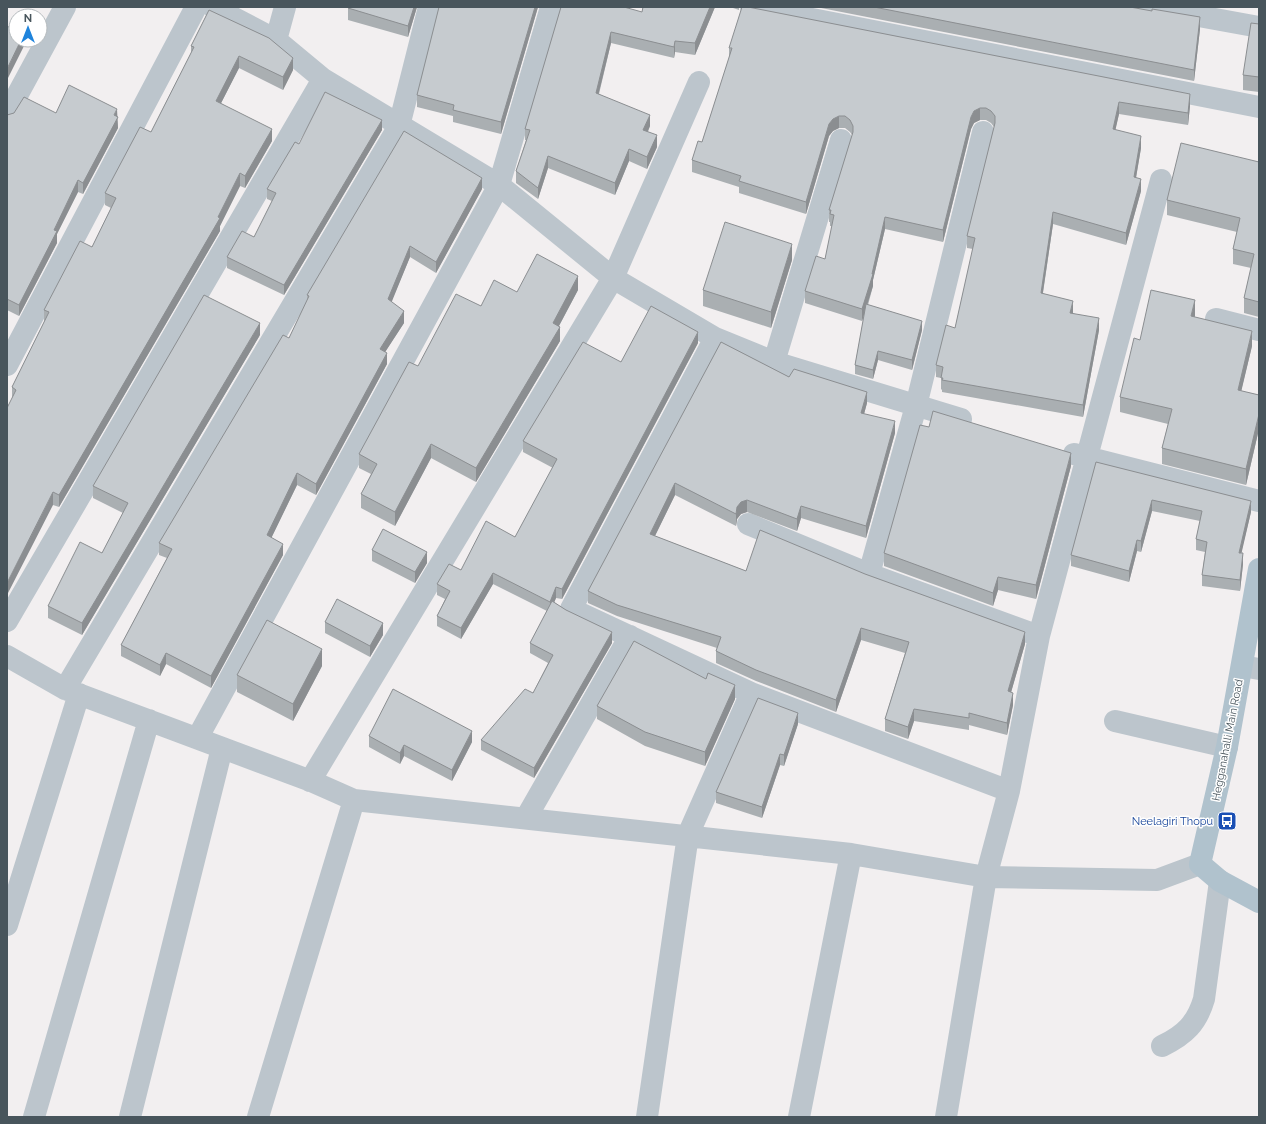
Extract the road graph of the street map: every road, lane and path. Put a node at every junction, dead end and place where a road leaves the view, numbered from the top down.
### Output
1 (65, 7) edge
2 (196, 7) edge
3 (213, 7) edge
4 (285, 7) edge
5 (429, 7) edge
6 (551, 7) edge
7 (751, 7) edge
8 (1149, 7) edge
9 (1259, 27) edge
10 (276, 40) junction
11 (324, 79) junction
12 (699, 82) dead end
13 (1259, 106) edge
14 (7, 114) edge
15 (399, 126) junction
16 (983, 132) dead end
17 (841, 140) dead end
18 (1161, 180) dead end
19 (499, 186) junction
20 (613, 278) junction
21 (1216, 319) dead end
22 (1259, 330) edge
23 (715, 338) junction
24 (774, 362) junction
25 (7, 365) edge
26 (916, 406) junction
27 (983, 426) edge
28 (1057, 449) edge
29 (1087, 458) junction
30 (1259, 501) edge
31 (748, 524) dead end
32 (1259, 569) edge
33 (869, 574) junction
34 (7, 621) edge
35 (630, 636) junction
36 (1039, 636) junction
37 (7, 656) edge
38 (1250, 668) edge
39 (72, 692) junction
40 (750, 693) junction
41 (149, 720) junction
42 (1115, 721) dead end
43 (198, 737) junction
44 (1227, 747) junction
45 (222, 748) junction
46 (310, 781) junction
47 (1009, 791) junction
48 (354, 800) junction
49 (526, 818) junction
50 (688, 835) junction
51 (851, 854) junction
52 (1200, 864) junction
53 (986, 877) junction
54 (1220, 881) junction
55 (1259, 902) edge
56 (7, 925) edge
57 (1162, 1046) dead end
58 (34, 1117) edge
59 (130, 1117) edge
60 (258, 1117) edge
61 (647, 1117) edge
62 (799, 1117) edge
63 (946, 1117) edge

1 - 14 street
2 - 25 street
3 - 10 street
4 - 10 street
5 - 15 street
6 - 19 street
7 - 13 street
8 - 9 street
10 - 11 street
11 - 15 street
11 - 34 street
12 - 20 street
15 - 19 street
15 - 39 street
16 - 26 street
17 - 24 street
18 - 29 street
19 - 20 street
19 - 43 street
20 - 23 street
20 - 46 street
21 - 22 street
23 - 24 street
23 - 35 street
24 - 26 street
26 - 27 street
26 - 33 street
28 - 29 street
29 - 30 street
29 - 36 street
31 - 33 street
32 - 38 main road, Hegganahalli Main Road
33 - 36 street
35 - 40 street
35 - 49 street
36 - 47 street
37 - 39 street
38 - 44 main road, Hegganahalli Main Road
39 - 41 street
39 - 56 street
40 - 47 street
40 - 50 street
41 - 43 street
41 - 58 street
42 - 44 street
43 - 45 street
44 - 52 main road, Hegganahalli Main Road
45 - 46 street
45 - 59 street
46 - 48 street
47 - 53 street
48 - 49 street
48 - 60 street
49 - 50 street
50 - 51 street
50 - 61 street
51 - 53 street
51 - 62 street
52 - 53 street
52 - 54 main road
53 - 63 street
54 - 55 main road
54 - 57 street

